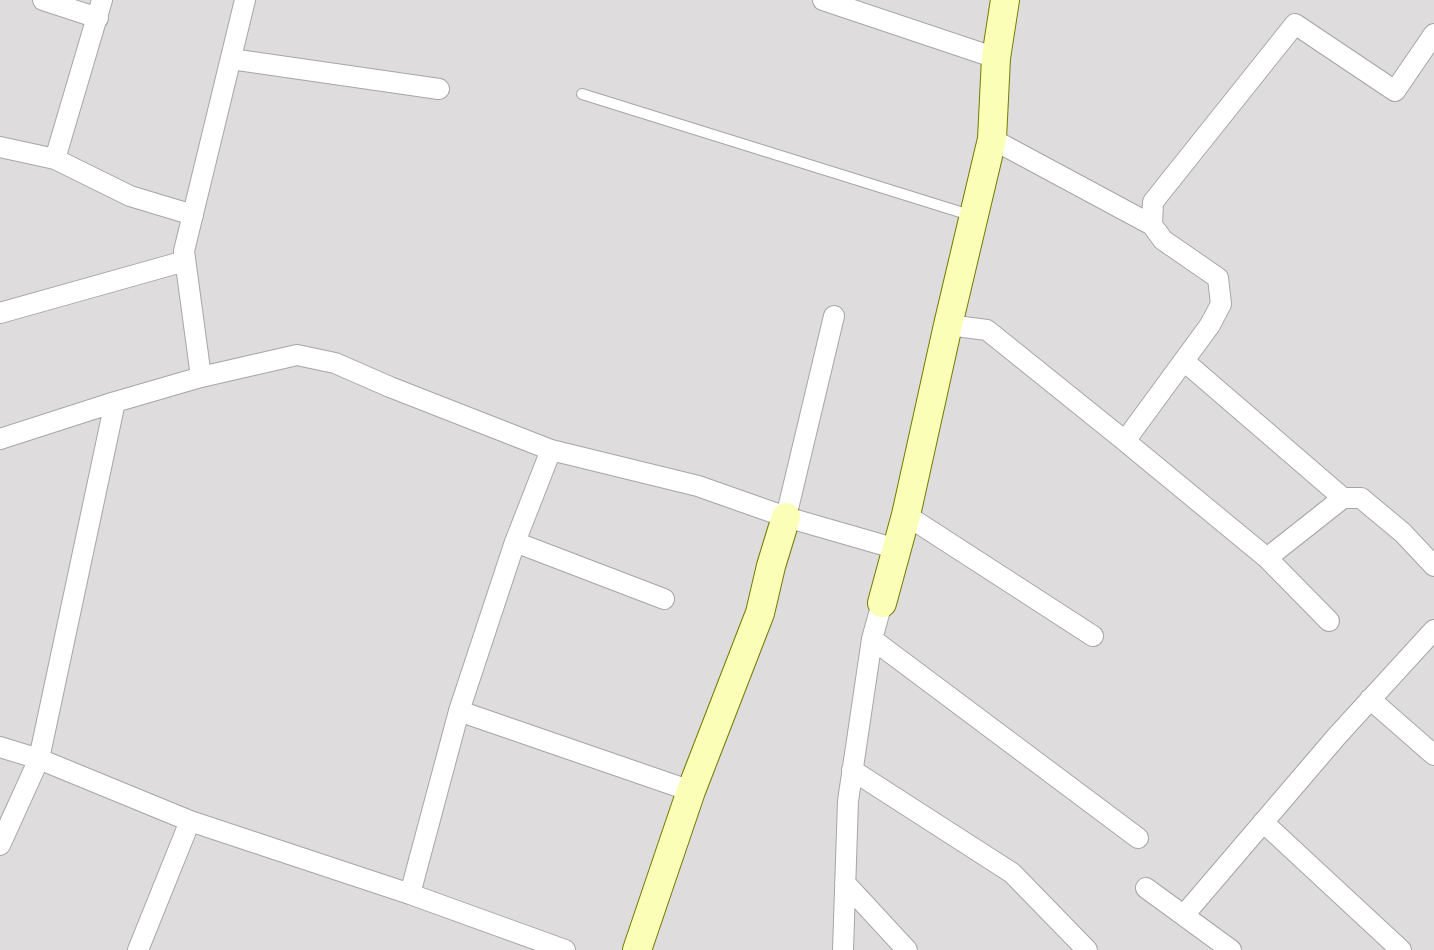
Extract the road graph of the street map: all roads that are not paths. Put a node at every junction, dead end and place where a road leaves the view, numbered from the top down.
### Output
1 (43, 0) edge
2 (246, 0) edge
3 (823, 0) edge
4 (1005, 0) edge
5 (100, 9) edge
6 (1434, 34) edge
7 (996, 58) junction
8 (231, 59) junction
9 (439, 89) dead end
10 (582, 94) dead end
11 (992, 139) junction
12 (0, 147) edge
13 (55, 160) junction
14 (193, 215) junction
15 (974, 216) junction
16 (1152, 224) junction
17 (185, 261) junction
18 (0, 313) edge
19 (834, 316) dead end
20 (948, 325) junction
21 (1184, 360) junction
22 (201, 377) junction
23 (115, 402) junction
24 (0, 438) edge
25 (1125, 440) junction
26 (551, 450) junction
27 (1343, 498) junction
28 (906, 515) junction
29 (786, 517) junction
30 (515, 542) junction
31 (897, 549) junction
32 (1267, 558) junction
33 (1434, 566) edge
34 (664, 599) dead end
35 (882, 603) joint
36 (1330, 621) dead end
37 (1434, 630) edge
38 (1093, 636) dead end
39 (872, 640) junction
40 (1370, 699) junction
41 (459, 711) junction
42 (0, 747) edge
43 (1434, 755) edge
44 (39, 759) junction
45 (852, 770) junction
46 (691, 791) junction
47 (190, 821) junction
48 (1263, 822) junction
49 (1, 838) edge
50 (1138, 838) dead end
51 (845, 882) junction
52 (1146, 888) dead end
53 (410, 894) junction
54 (1184, 915) junction
55 (138, 950) edge
56 (565, 950) edge
57 (637, 950) edge
58 (843, 950) edge
59 (906, 950) edge
60 (1088, 950) edge
61 (1230, 950) edge
62 (1401, 950) edge

1 - 5 street
2 - 8 street
3 - 7 street
4 - 7 street
5 - 13 street
6 - 16 street
7 - 11 street
8 - 9 street
8 - 14 street
10 - 15 lane
11 - 15 street
11 - 16 street
12 - 13 street
13 - 14 street
14 - 17 street
15 - 20 street
16 - 21 street
17 - 18 street
17 - 22 street
19 - 29 street
20 - 25 street
20 - 28 street
21 - 25 street
21 - 27 street
22 - 23 street
22 - 26 street
23 - 24 street
23 - 44 street
25 - 32 street
26 - 29 street
26 - 30 street
27 - 32 street
27 - 33 street
28 - 31 street
28 - 38 street
29 - 31 street
29 - 46 street
30 - 34 street
30 - 41 street
31 - 35 street
32 - 36 street
35 - 39 street
37 - 40 street
39 - 45 street
39 - 50 street
40 - 43 street
40 - 48 street
41 - 46 street
41 - 53 street
42 - 44 street
44 - 47 street
44 - 49 street
45 - 51 street
45 - 60 street
46 - 57 street
47 - 53 street
47 - 55 street
48 - 54 street
48 - 62 street
51 - 58 street
51 - 59 street
52 - 54 street
53 - 56 street
54 - 61 street

